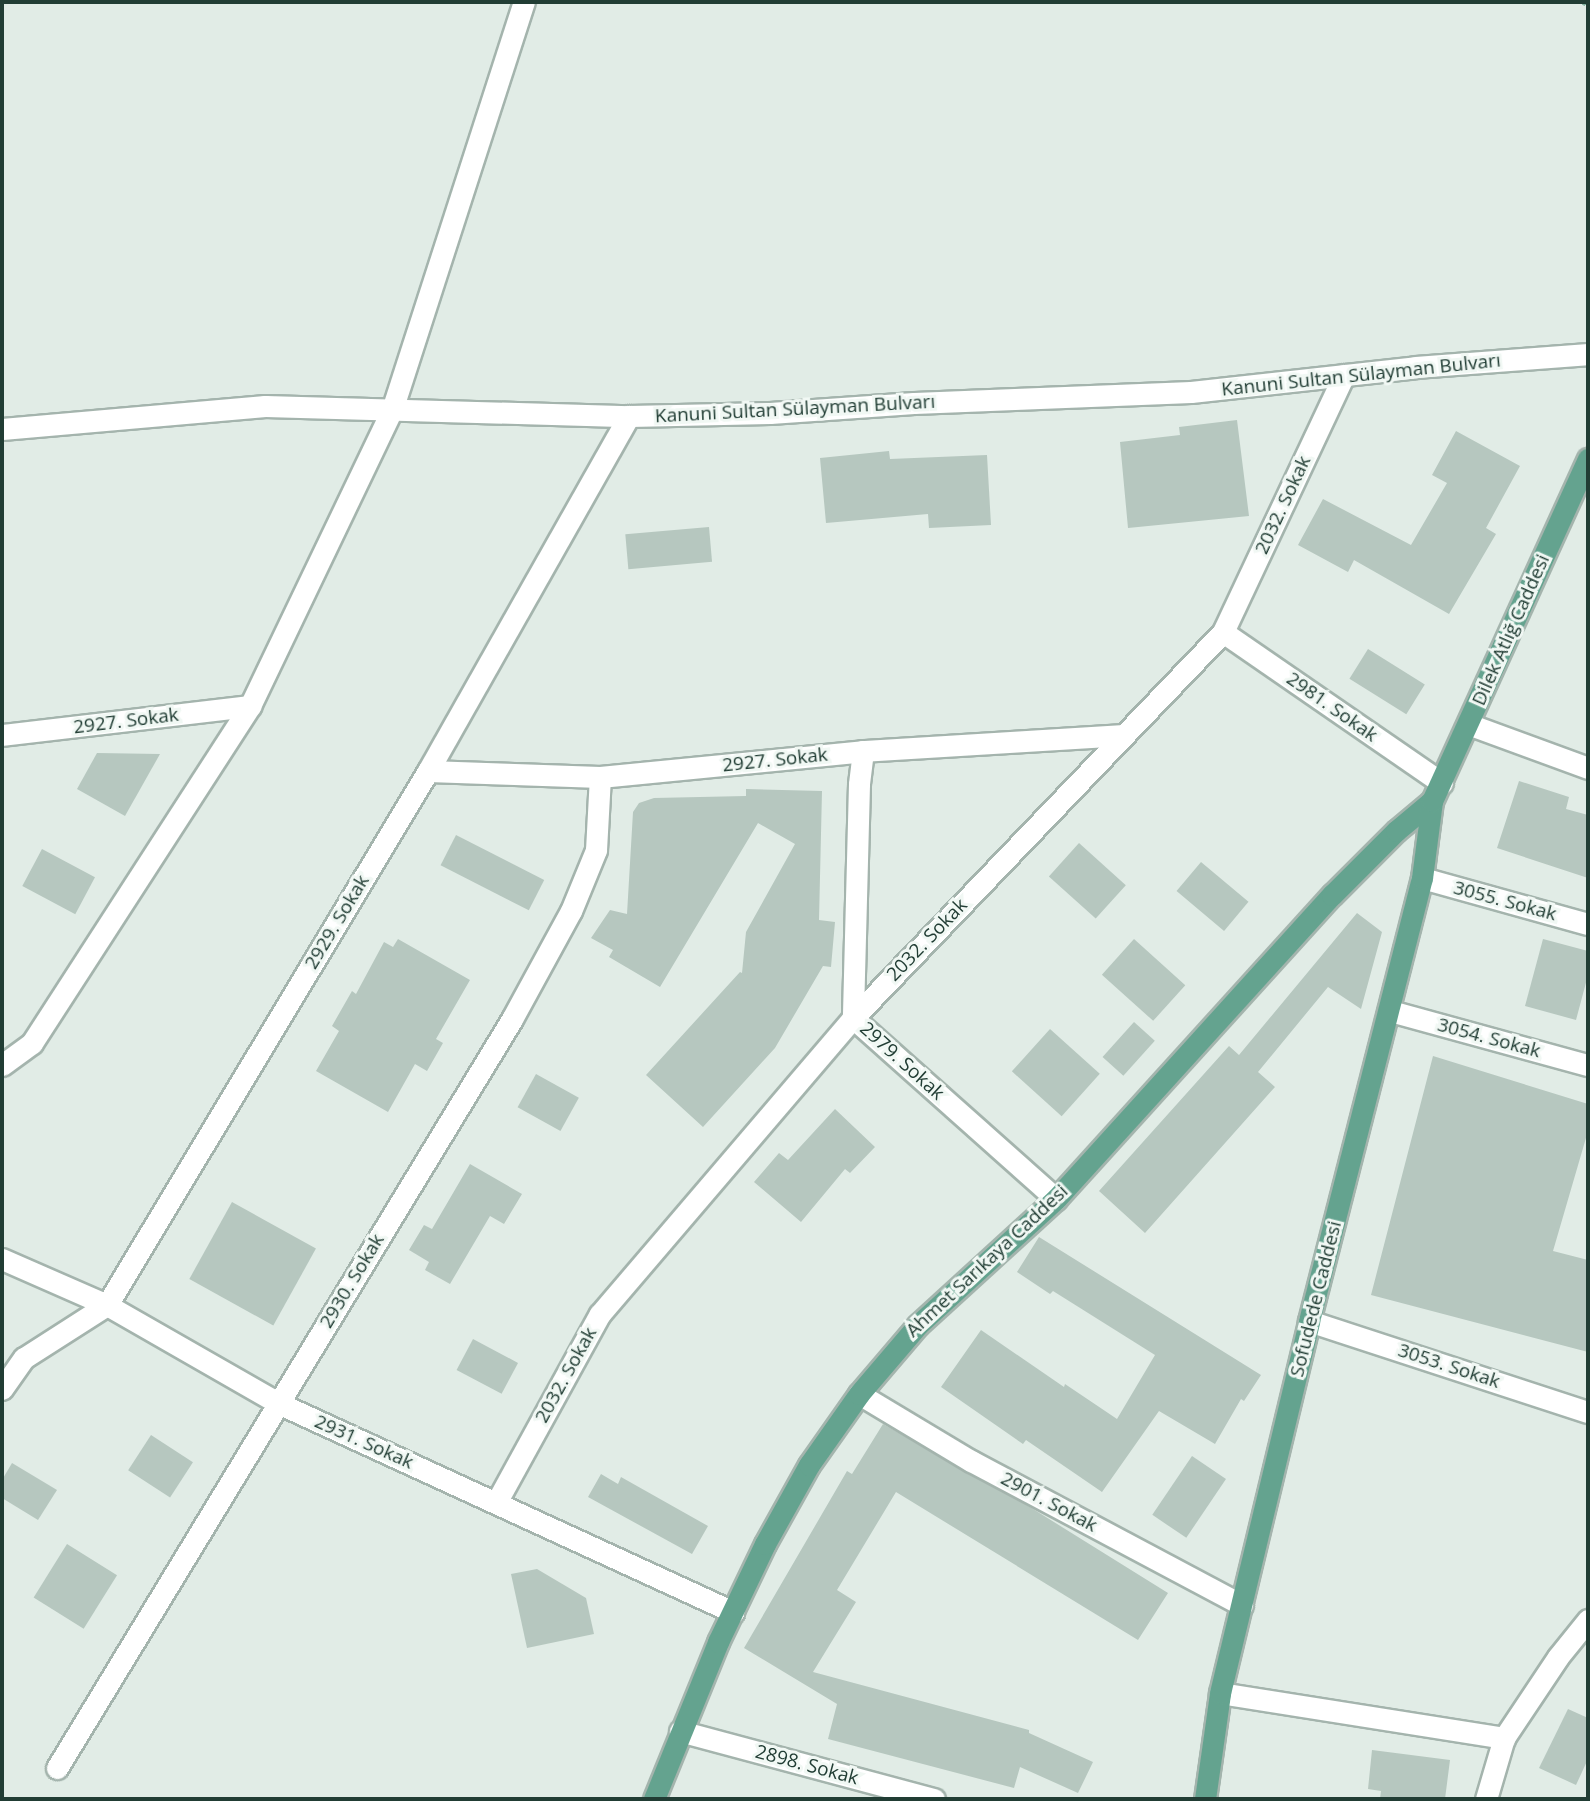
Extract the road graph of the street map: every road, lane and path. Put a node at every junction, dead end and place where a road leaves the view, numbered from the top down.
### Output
1 (524, 2) edge
2 (1583, 2) edge
3 (1588, 4) edge
4 (1588, 354) edge
5 (1344, 375) junction
6 (392, 410) junction
7 (629, 416) junction
8 (2, 429) edge
9 (1588, 459) edge
10 (1223, 632) junction
11 (250, 706) junction
12 (1468, 724) junction
13 (2, 735) edge
14 (1122, 735) junction
15 (863, 751) junction
16 (1588, 768) edge
17 (428, 771) junction
18 (600, 778) junction
19 (1437, 792) junction
20 (1422, 878) junction
21 (1588, 924) edge
22 (1390, 1011) junction
23 (853, 1018) junction
24 (2, 1065) edge
25 (1588, 1065) edge
26 (1056, 1199) junction
27 (2, 1259) edge
28 (107, 1305) junction
29 (1309, 1321) junction
30 (2, 1389) edge
31 (859, 1394) junction
32 (278, 1403) junction
33 (1588, 1412) edge
34 (497, 1501) junction
35 (1242, 1605) junction
36 (733, 1612) junction
37 (1588, 1620) edge
38 (1220, 1693) junction
39 (680, 1731) junction
40 (1504, 1738) junction
41 (57, 1768) dead end
42 (654, 1799) edge
43 (934, 1799) edge
44 (1205, 1799) edge
45 (1486, 1799) edge

1 - 6 street
2 - 3 path
4 - 5 street, Kanuni Sultan Sülayman Bulvarı
5 - 7 street, Kanuni Sultan Sülayman Bulvarı
5 - 10 street, 2032. Sokak
6 - 7 street, Kanuni Sultan Sülayman Bulvarı
6 - 8 street, Kanuni Sultan Sülayman Bulvarı
6 - 11 street
7 - 17 street, 2929. Sokak
9 - 12 main road, Dilek Atlığ Caddesi
10 - 14 street, 2032. Sokak
10 - 19 street, 2981. Sokak
11 - 13 street, 2927. Sokak
11 - 24 street
12 - 16 street
12 - 19 main road, Dilek Atlığ Caddesi
14 - 15 street, 2927. Sokak
14 - 23 street, 2032. Sokak
15 - 18 street, 2927. Sokak
15 - 23 street, 2979. Sokak
17 - 18 street, 2927. Sokak
17 - 28 street, 2929. Sokak
18 - 32 street, 2930. Sokak
19 - 20 main road, Sofudede Caddesi
19 - 26 main road, Ahmet Sarıkaya Caddesi
20 - 21 street, 3055. Sokak
20 - 22 main road, Sofudede Caddesi
22 - 25 street, 3054. Sokak
22 - 29 main road, Sofudede Caddesi
23 - 26 street, 2979. Sokak
23 - 34 street, 2032. Sokak
26 - 31 main road, Ahmet Sarıkaya Caddesi
27 - 28 street, 2931. Sokak
28 - 30 street, 2929. Sokak
28 - 32 street, 2931. Sokak
29 - 33 street, 3053. Sokak
29 - 35 main road, Sofudede Caddesi
31 - 35 street, 2901. Sokak
31 - 36 main road, Ahmet Sarıkaya Caddesi
32 - 34 street, 2931. Sokak
32 - 41 street, 2930. Sokak
34 - 36 street, 2931. Sokak
35 - 38 main road, Sofudede Caddesi
36 - 39 main road, Ahmet Sarıkaya Caddesi
37 - 40 street
38 - 40 street
38 - 44 main road, Sofudede Caddesi
39 - 42 main road, Ahmet Sarıkaya Caddesi
39 - 43 street, 2898. Sokak
40 - 45 street

